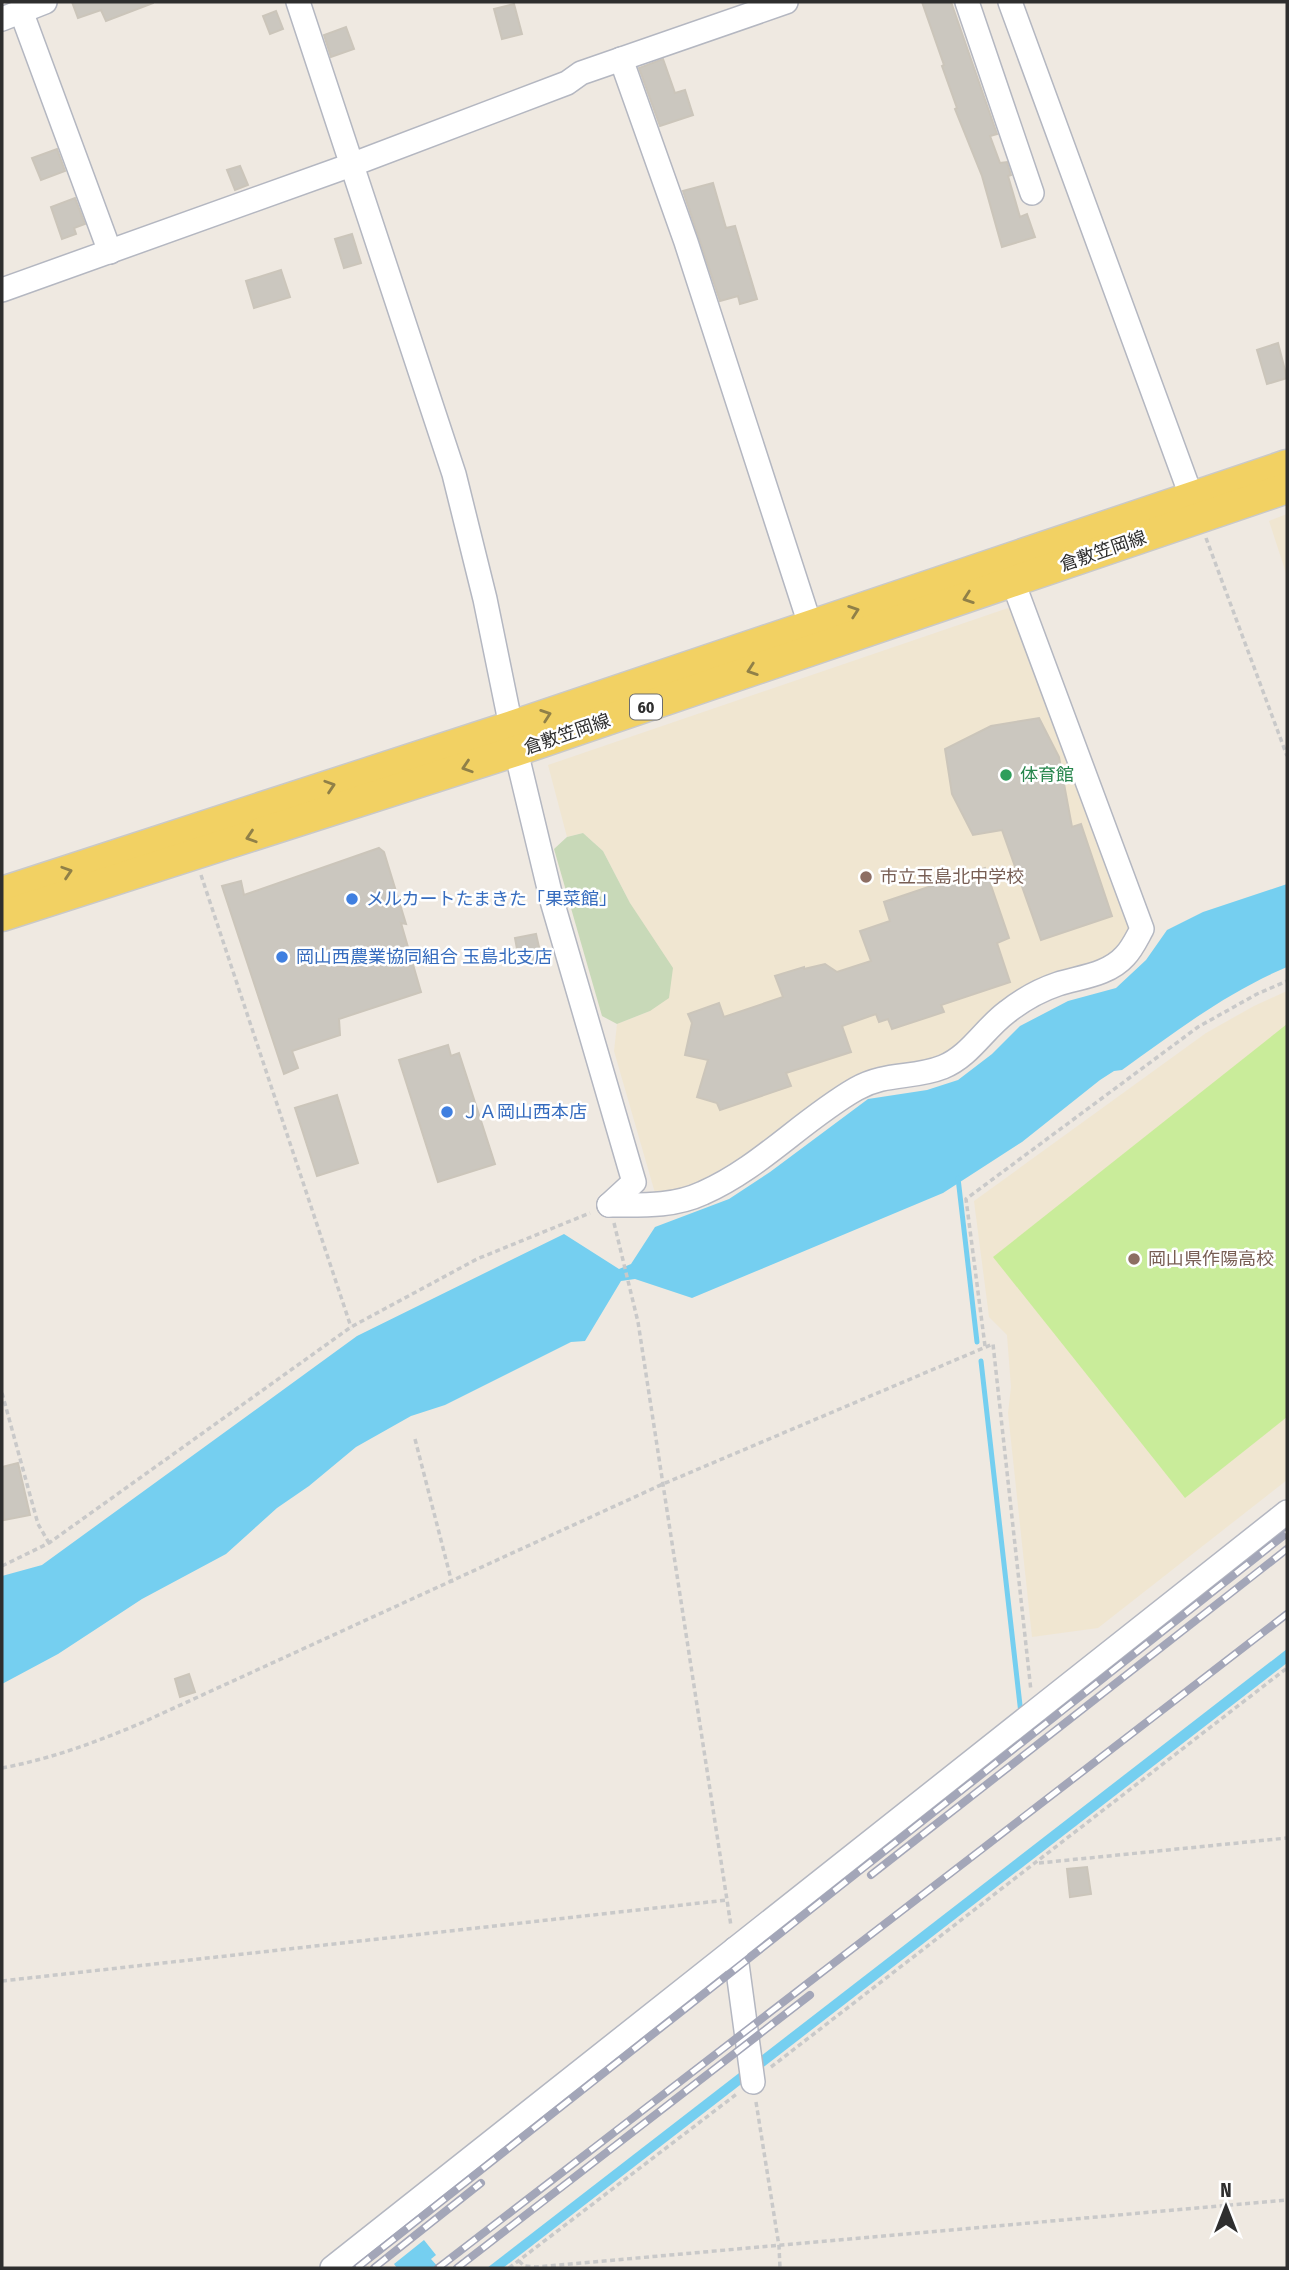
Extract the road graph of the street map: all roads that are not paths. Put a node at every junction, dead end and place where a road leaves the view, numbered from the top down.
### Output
1 (45, 2) edge
2 (298, 2) edge
3 (786, 2) edge
4 (967, 2) edge
5 (1010, 2) edge
6 (11, 15) edge
7 (621, 59) junction
8 (351, 165) junction
9 (1032, 192) dead end
10 (110, 252) junction
11 (2, 290) edge
12 (1287, 465) edge
13 (1287, 488) edge
14 (1195, 507) junction
15 (1012, 570) junction
16 (814, 637) junction
17 (514, 739) junction
18 (2, 892) edge
19 (2, 916) edge
20 (1287, 1512) edge
21 (735, 1949) junction
22 (752, 2074) road end
23 (331, 2268) edge

1 - 6 street
2 - 8 street
3 - 7 street
4 - 9 street
5 - 14 street
6 - 10 street
7 - 8 street
7 - 16 street
8 - 10 street
8 - 17 street
10 - 11 street
12 - 14 main road, 倉敷笠岡線 / 60
13 - 14 main road, 倉敷笠岡線 / 60
14 - 15 main road, 倉敷笠岡線 / 60
15 - 16 main road, 倉敷笠岡線 / 60
15 - 17 street
16 - 17 main road, 倉敷笠岡線 / 60
18 -> 17 main road, 倉敷笠岡線 / 60
17 -> 19 main road, 倉敷笠岡線 / 60
20 - 21 street
21 - 22 street
21 - 23 street

